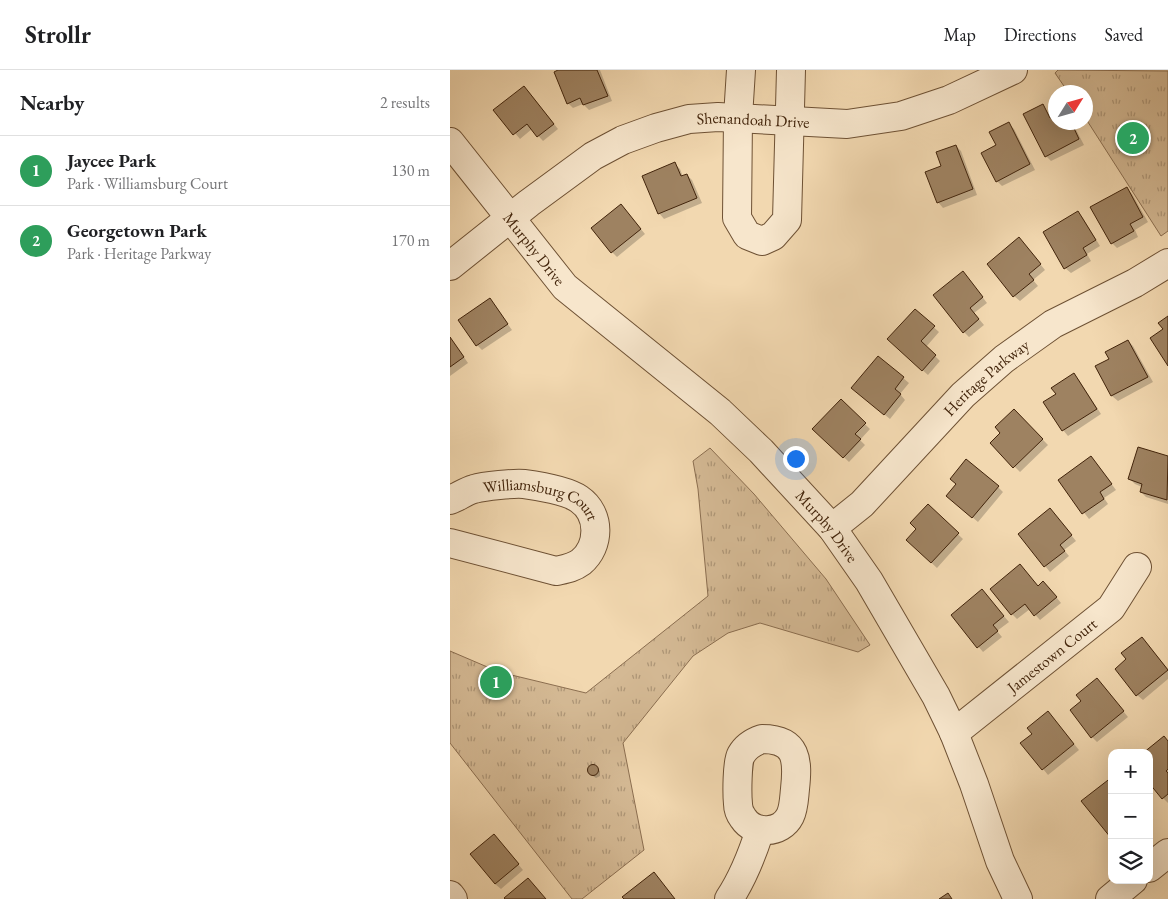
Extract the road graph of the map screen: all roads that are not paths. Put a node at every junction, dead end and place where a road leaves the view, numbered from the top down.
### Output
1 (741, 70) edge
2 (791, 70) edge
3 (1013, 70) edge
4 (738, 117) junction
5 (790, 122) junction
6 (450, 142) edge
7 (510, 218) junction
8 (1168, 263) edge
9 (450, 266) edge
10 (450, 500) edge
11 (832, 528) junction
12 (450, 543) edge
13 (1137, 567) dead end
14 (954, 733) junction
15 (760, 830) dead end
16 (1168, 853) edge
17 (1153, 865) edge
18 (1128, 884) edge
19 (450, 895) edge
20 (453, 899) edge
21 (728, 899) edge
22 (1018, 899) edge
23 (1110, 899) edge

1 - 4 street
2 - 5 street
3 - 5 street, Shenandoah Drive
4 - 5 street, Shenandoah Drive
4 - 5 street
4 - 7 street, Shenandoah Drive
6 - 7 street, Murphy Drive
7 - 9 street, Shenandoah Drive
7 - 11 street, Murphy Drive
8 - 11 street, Heritage Parkway
10 - 12 street, Williamsburg Court
11 - 14 street, Murphy Drive
13 - 14 street, Jamestown Court
14 - 22 street, Murphy Drive
15 - 21 street
16 - 17 street
18 - 23 street
19 - 20 street

